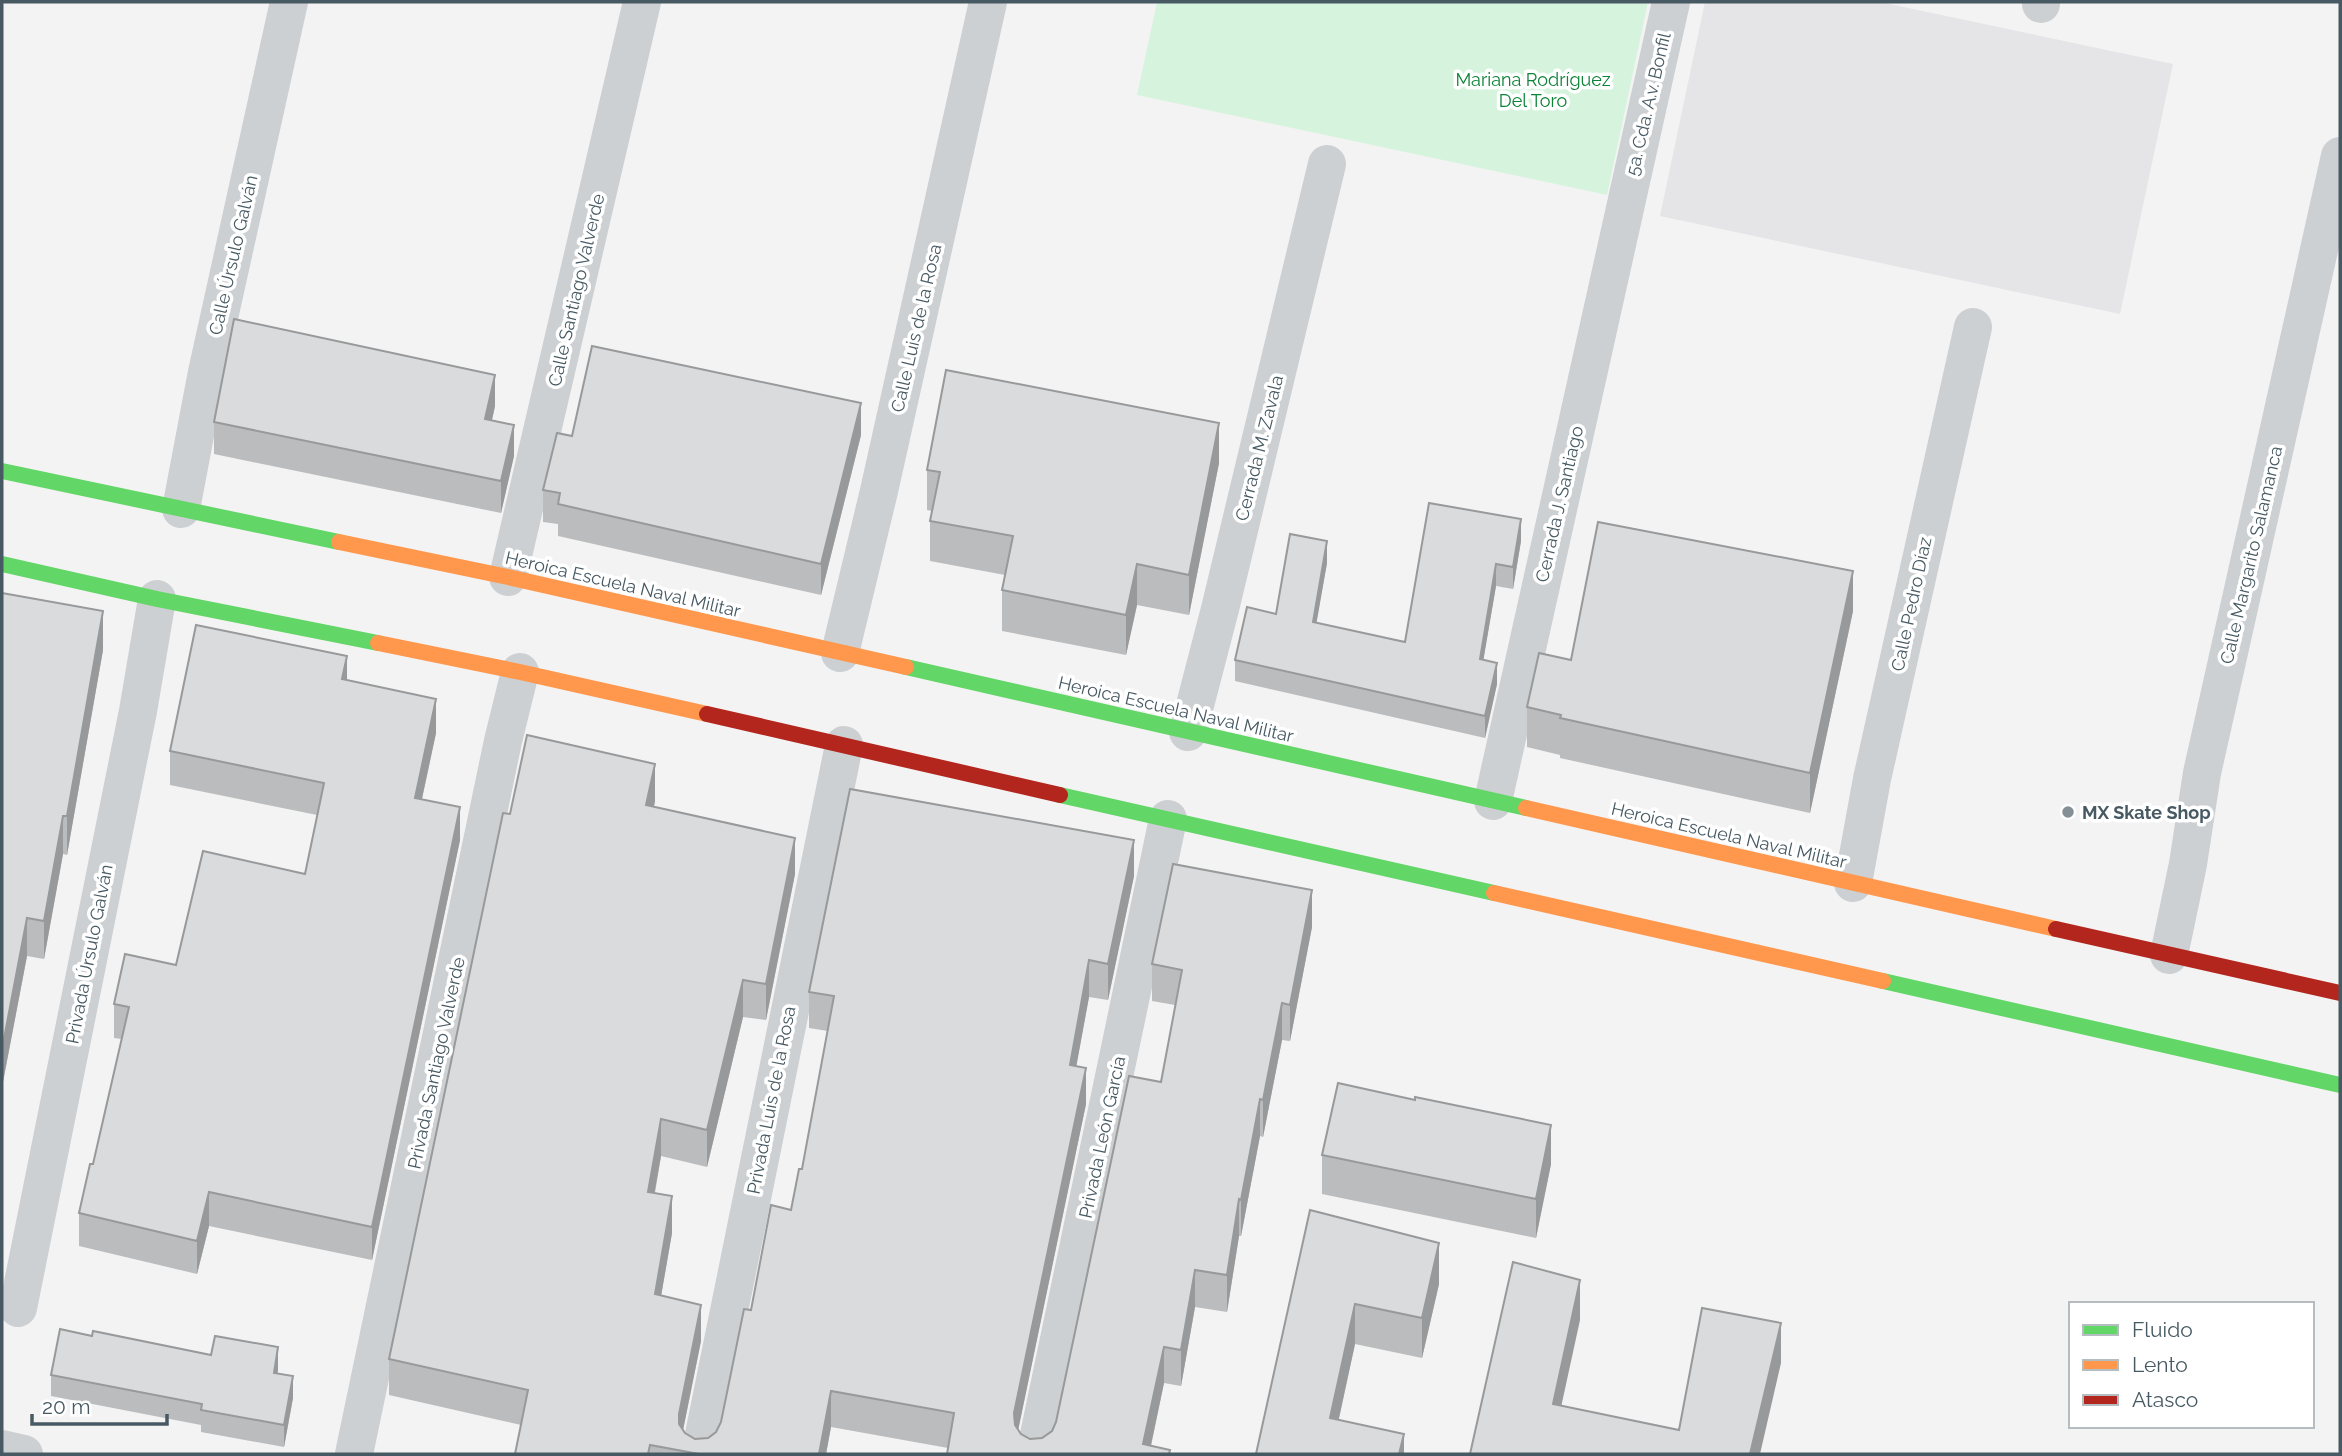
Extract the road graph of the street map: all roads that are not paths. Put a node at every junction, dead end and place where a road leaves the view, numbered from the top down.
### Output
1 (289, 2) edge
2 (642, 2) edge
3 (988, 2) edge
4 (1671, 2) edge
5 (2340, 156) edge
6 (1328, 164) dead end
7 (1625, 206) joint
8 (1973, 327) dead end
9 (2, 471) edge
10 (181, 509) junction
11 (2, 564) edge
12 (508, 577) junction
13 (157, 599) junction
14 (840, 653) junction
15 (520, 672) junction
16 (1188, 732) junction
17 (844, 745) junction
18 (1493, 801) junction
19 (1168, 819) junction
20 (1853, 883) junction
21 (2169, 955) junction
22 (2340, 993) edge
23 (2340, 1085) edge
24 (18, 1308) dead end
25 (2, 1449) edge
26 (24, 1454) edge
27 (354, 1454) edge
28 (700, 1454) edge
29 (1035, 1454) edge

1 - 10 street, Calle Úrsulo Galván
2 - 12 street, Calle Santiago Valverde
3 - 14 street, Calle Luis de la Rosa
4 - 7 street, 5a. Cda. A.v. Bonfil
5 - 21 street, Calle Margarito Salamanca
6 - 16 street, Cerrada M. Zavala
7 - 18 street, Cerrada J. Santiago
8 - 20 street, Calle Pedro Díaz
9 - 10 main road, Heroica Escuela Naval Militar
10 - 12 main road, Heroica Escuela Naval Militar
11 - 13 main road
12 - 14 main road, Heroica Escuela Naval Militar
13 - 15 main road
13 - 24 street, Privada Úrsulo Galván
14 - 16 main road, Heroica Escuela Naval Militar
15 - 17 main road
15 - 27 street, Privada Santiago Valverde
16 - 18 main road, Heroica Escuela Naval Militar
17 - 19 main road
17 - 28 street, Privada Luis de la Rosa
18 - 20 main road, Heroica Escuela Naval Militar
19 - 23 main road
19 - 29 street, Privada León García
20 - 21 main road, Heroica Escuela Naval Militar
21 - 22 main road, Heroica Escuela Naval Militar
25 - 26 street

